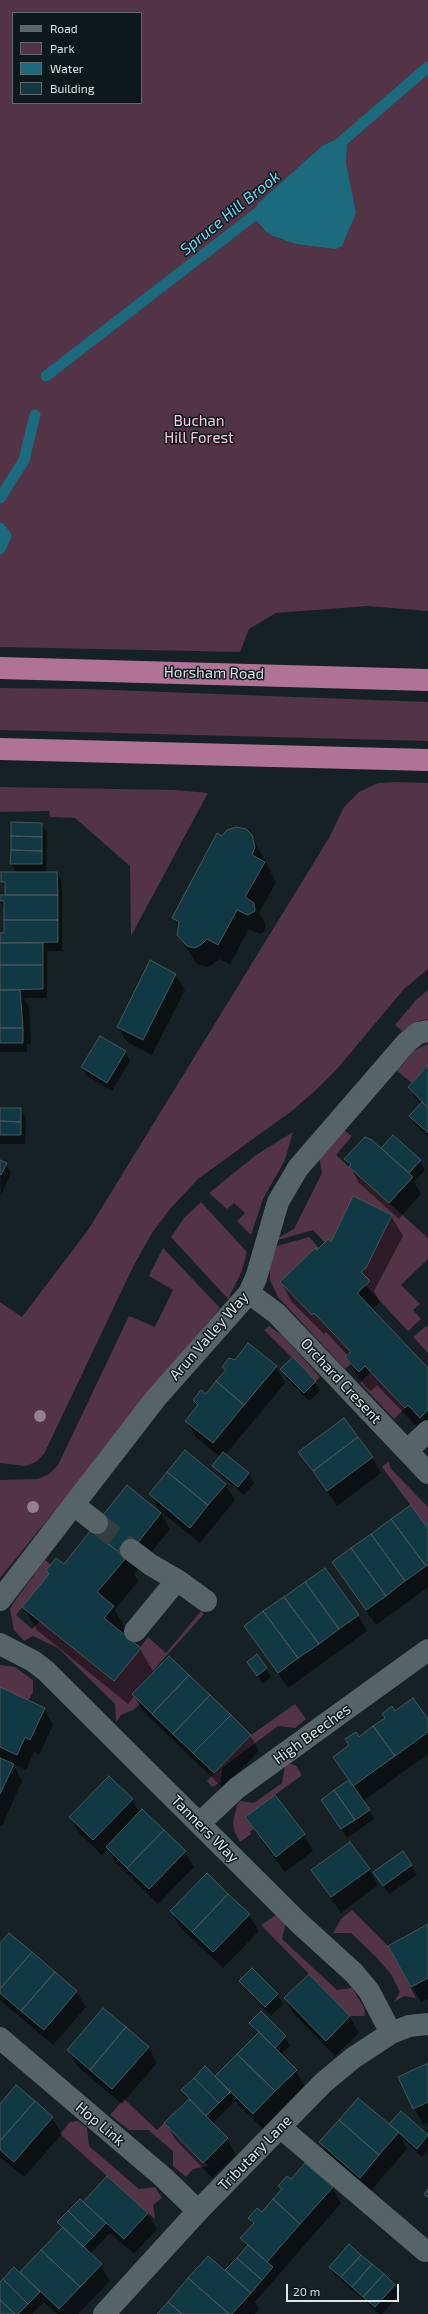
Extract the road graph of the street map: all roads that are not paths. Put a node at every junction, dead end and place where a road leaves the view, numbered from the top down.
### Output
1 (0, 668) edge
2 (428, 680) edge
3 (0, 749) edge
4 (428, 760) edge
5 (428, 1031) edge
6 (249, 1293) junction
7 (428, 1431) edge
8 (407, 1451) junction
9 (428, 1473) edge
10 (74, 1505) junction
11 (97, 1523) tunnel mouth
12 (132, 1550) tunnel mouth
13 (178, 1580) junction
14 (0, 1600) edge
15 (206, 1601) dead end
16 (136, 1631) dead end
17 (0, 1644) edge
18 (428, 1650) edge
19 (200, 1823) junction
20 (428, 2024) edge
21 (391, 2033) junction
22 (0, 2038) edge
23 (280, 2127) junction
24 (198, 2211) junction
25 (425, 2251) dead end
26 (104, 2314) edge

1 - 2 highway, Horsham Road
3 - 4 highway
5 - 6 street, Arun Valley Way
6 - 8 street, Orchard Cresent
6 - 10 street, Arun Valley Way
7 - 8 street
8 - 9 street, Orchard Cresent
10 - 11 street
10 - 14 street, Arun Valley Way
12 - 13 street
13 - 15 street
13 - 16 street
17 - 19 street, Tanners Way
18 - 19 street, High Beeches
19 - 21 street, Tanners Way
20 - 21 street, Tributary Lane
21 - 23 street, Tributary Lane
22 - 24 street, Hop Link
23 - 24 street, Tributary Lane
23 - 25 street
24 - 26 street, Tributary Lane

